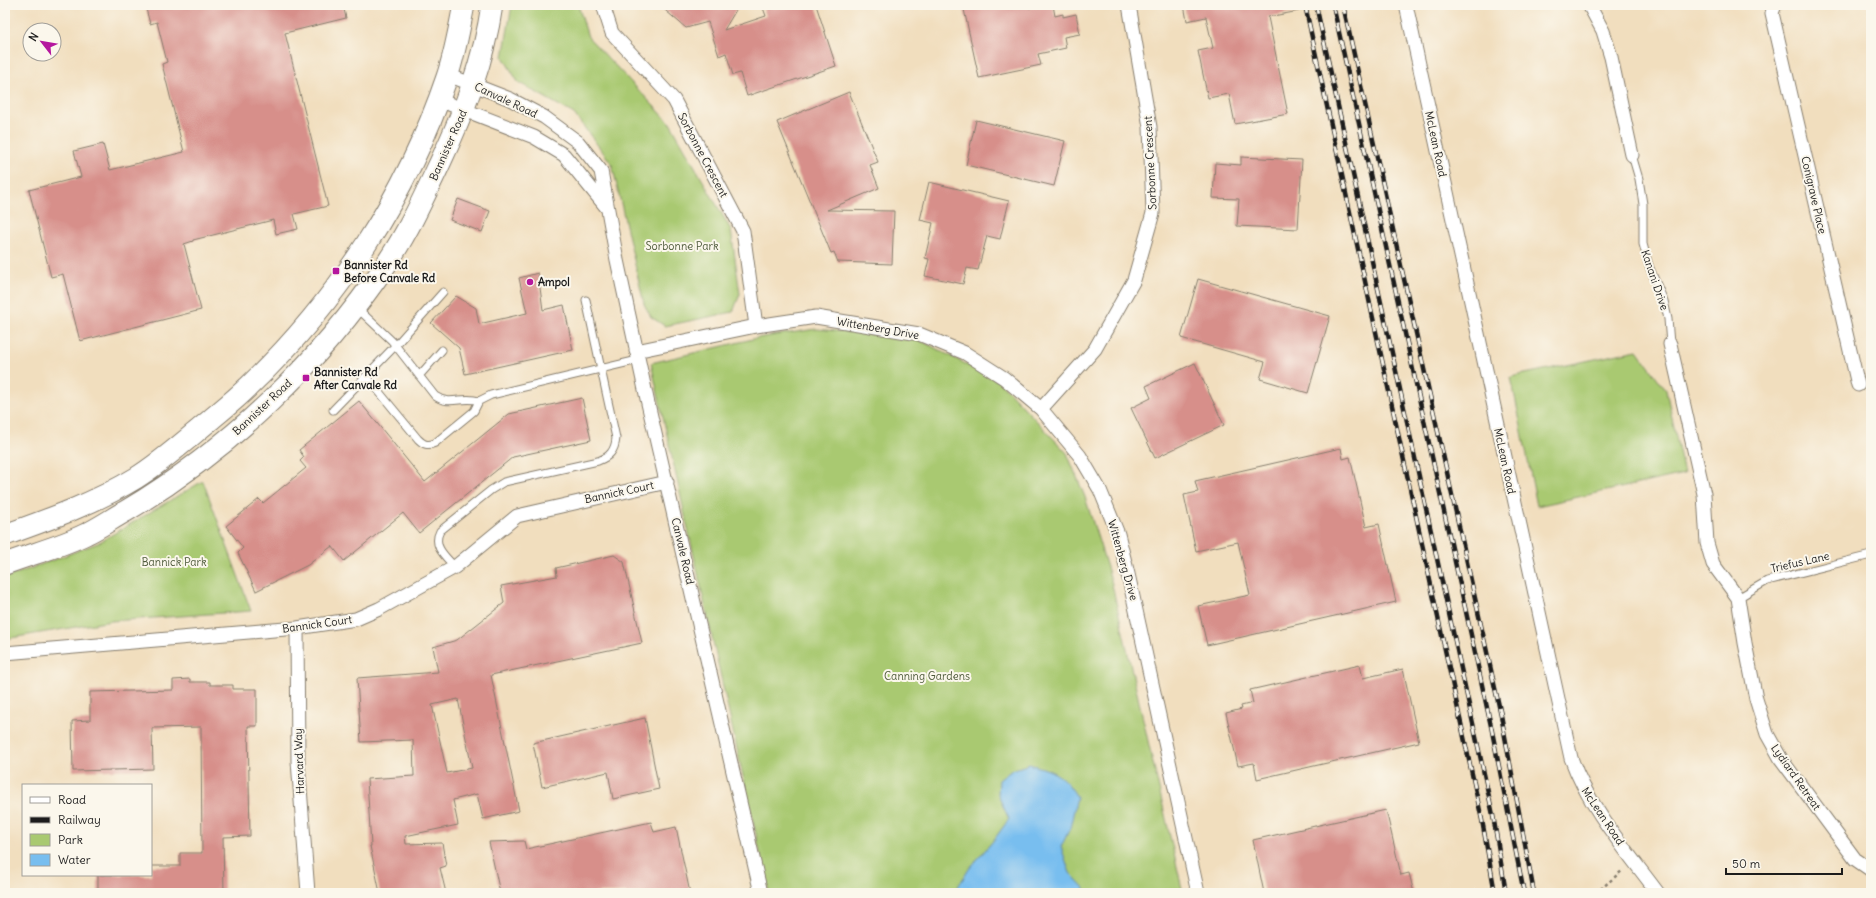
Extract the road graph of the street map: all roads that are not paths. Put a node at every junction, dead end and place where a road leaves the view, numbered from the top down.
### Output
1 (464, 5) edge
2 (492, 5) edge
3 (603, 5) edge
4 (1129, 5) edge
5 (1406, 5) edge
6 (1589, 5) edge
7 (1775, 5) edge
8 (448, 75) junction
9 (473, 84) junction
10 (438, 100) junction
11 (464, 110) junction
12 (1632, 155) joint
13 (608, 209) junction
14 (443, 292) dead end
15 (586, 300) dead end
16 (355, 306) junction
17 (756, 326) junction
18 (1670, 344) joint
19 (395, 346) junction
20 (442, 350) dead end
21 (637, 356) junction
22 (601, 369) junction
23 (366, 376) junction
24 (420, 376) junction
25 (1858, 385) dead end
26 (479, 401) junction
27 (1041, 409) junction
28 (333, 410) dead end
29 (667, 482) junction
30 (5, 535) edge
31 (1871, 555) edge
32 (5, 564) edge
33 (454, 567) junction
34 (1738, 598) junction
35 (297, 628) junction
36 (5, 654) edge
37 (1871, 870) edge
38 (308, 893) edge
39 (761, 893) edge
40 (1198, 893) edge
41 (1658, 893) edge

1 - 8 main road
2 - 9 main road, Bannister Road
3 - 17 street, Sorbonne Crescent
4 - 27 street, Sorbonne Crescent
5 - 41 street, McLean Road
6 - 12 street, Kanani Drive
7 - 25 street, Conigrave Place
8 - 9 street, Canvale Road
8 - 10 main road
9 - 11 main road, Bannister Road
9 - 13 street, Canvale Road
10 - 11 street, Canvale Road
10 - 30 main road
11 - 13 street, Canvale Road
11 - 16 main road, Bannister Road
12 - 18 lane, Kanani Drive
13 - 21 street, Canvale Road
14 - 19 lane
15 - 22 lane
16 - 19 lane
16 - 32 main road, Bannister Road
17 - 21 street, Wittenberg Drive
17 - 27 street, Wittenberg Drive
18 - 34 street, Kanani Drive
19 - 23 lane
19 - 24 lane
20 - 24 lane
21 - 22 lane
21 - 29 street, Canvale Road
22 - 26 lane
22 - 33 lane
23 - 26 lane
23 - 28 lane
24 - 26 lane
27 - 40 street, Wittenberg Drive
29 - 33 street, Bannick Court
29 - 39 street, Canvale Road
31 - 34 lane, Triefus Lane
33 - 35 street, Bannick Court
34 - 37 street, Lydiard Retreat
35 - 36 street, Bannick Court
35 - 38 street, Harvard Way

